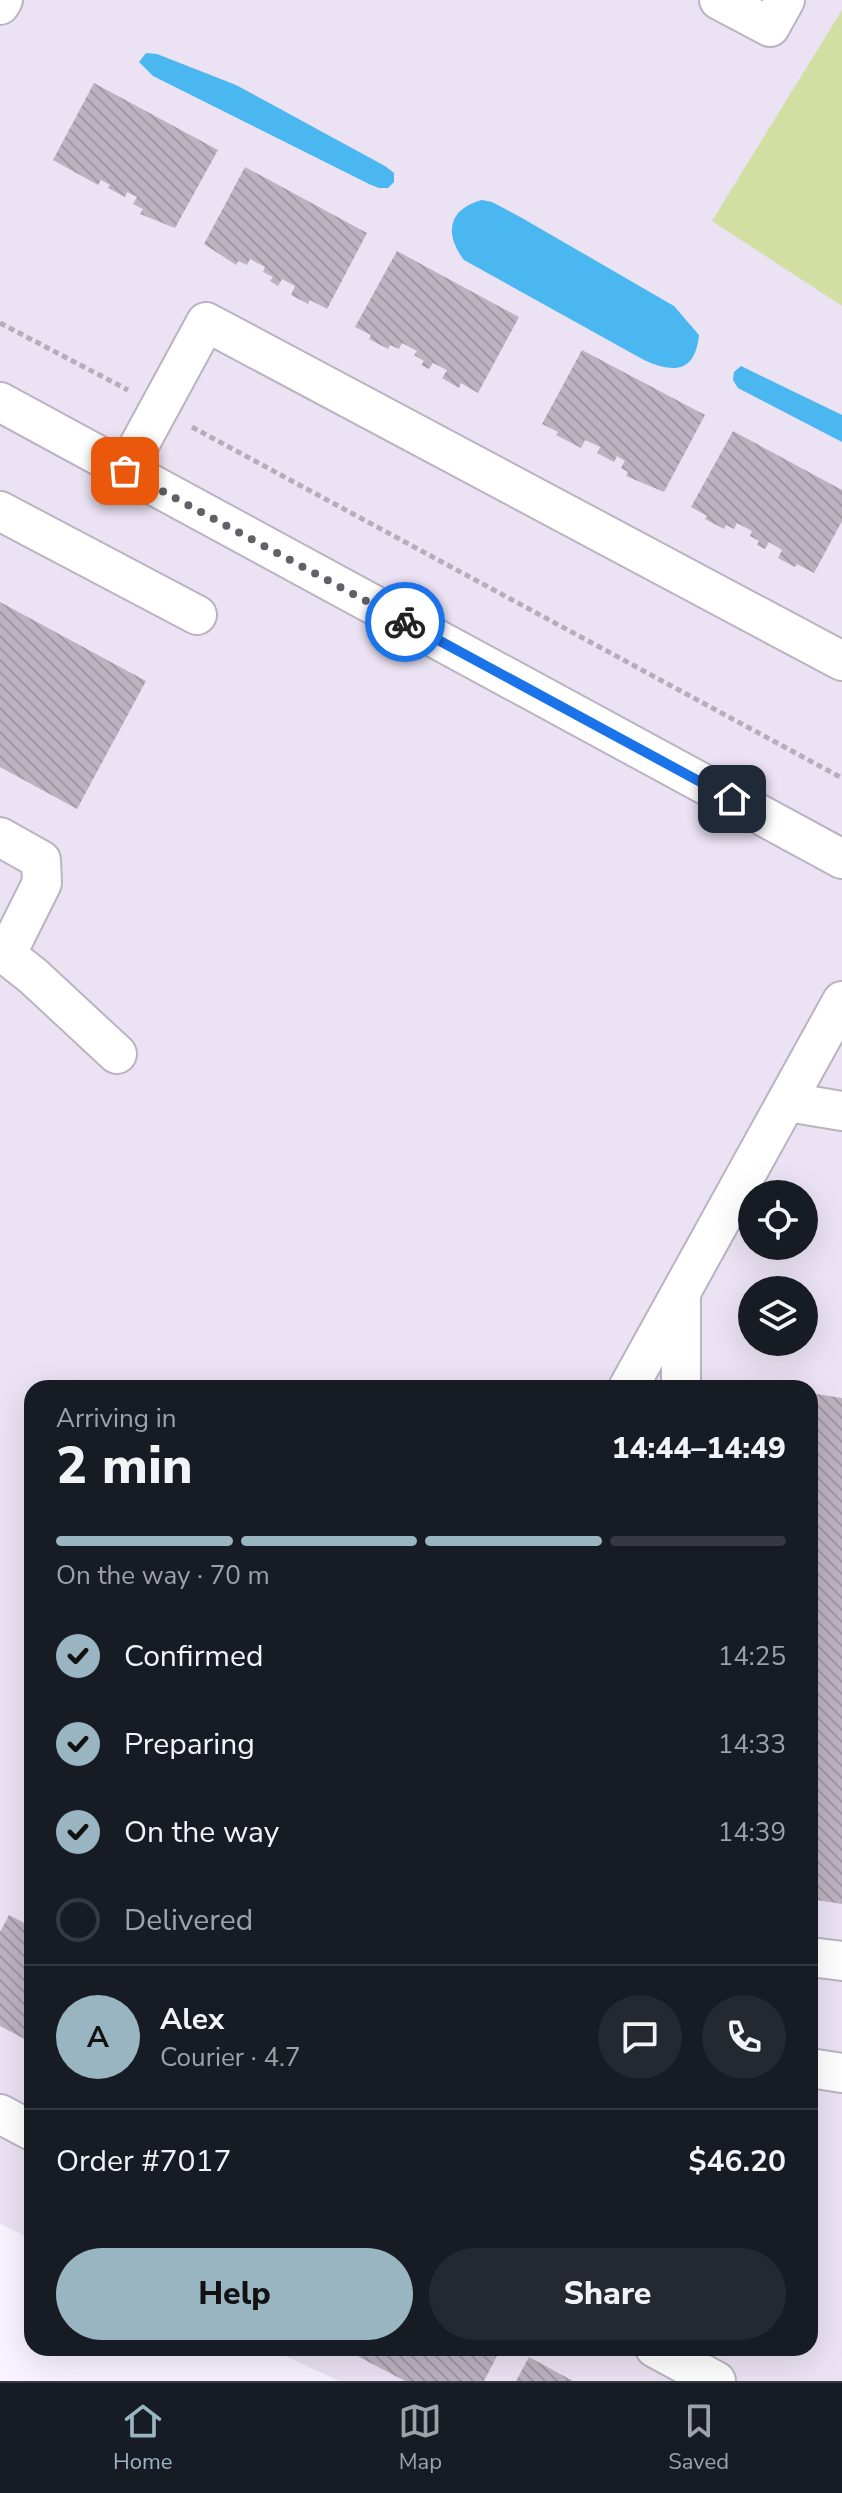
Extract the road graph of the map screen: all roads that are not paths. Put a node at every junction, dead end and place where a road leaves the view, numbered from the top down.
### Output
1 (719, 0) edge
2 (785, 0) edge
3 (0, 402) edge
4 (125, 471) junction
5 (0, 511) edge
6 (197, 615) dead end
7 (842, 661) edge
8 (0, 837) edge
9 (842, 859) edge
10 (3, 952) edge
11 (842, 1001) edge
12 (117, 1054) dead end
13 (788, 1102) junction
14 (842, 1111) edge
15 (681, 1292) junction
16 (632, 1380) edge
17 (681, 1380) edge
18 (818, 1958) edge
19 (842, 1961) edge
20 (818, 2069) edge
21 (842, 2073) edge
22 (0, 2114) edge
23 (24, 2127) edge
24 (670, 2356) edge
25 (716, 2381) edge

1 - 2 street
3 - 4 street
4 - 7 street
4 - 9 street
5 - 6 street
8 - 10 street
10 - 12 street
11 - 13 street
13 - 14 street
13 - 15 street
15 - 16 street
15 - 17 street
18 - 19 street
20 - 21 street
22 - 23 street
24 - 25 street

